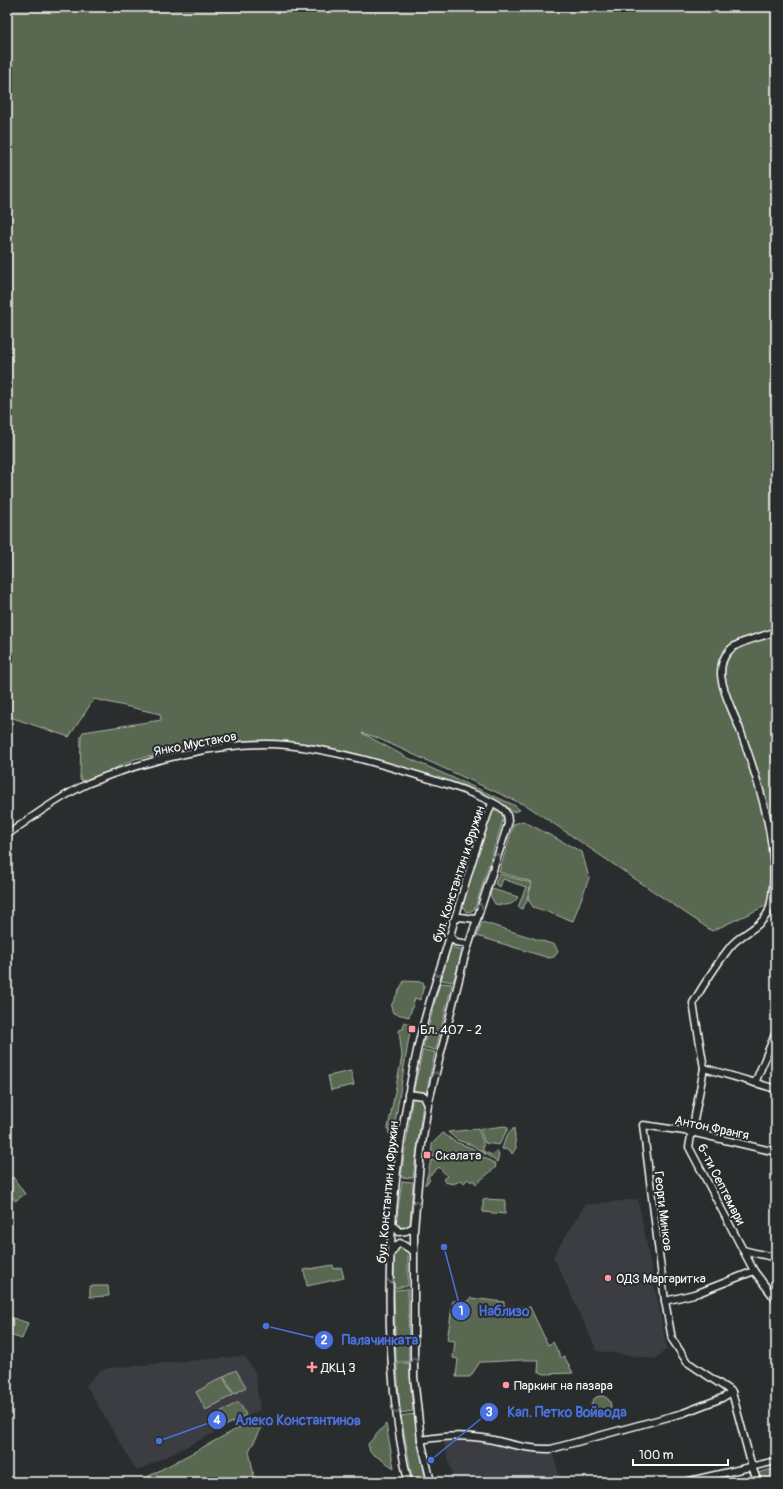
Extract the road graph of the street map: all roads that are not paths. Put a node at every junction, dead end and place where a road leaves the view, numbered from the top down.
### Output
1 (776, 417) edge
2 (776, 432) edge
3 (776, 632) edge
4 (492, 803) junction
5 (7, 835) edge
6 (464, 917) junction
7 (475, 919) junction
8 (453, 921) junction
9 (473, 929) junction
10 (450, 936) junction
11 (468, 944) junction
12 (775, 1035) edge
13 (704, 1068) junction
14 (755, 1083) junction
15 (776, 1089) edge
16 (408, 1094) junction
17 (428, 1105) junction
18 (643, 1125) joint
19 (691, 1132) junction
20 (776, 1152) edge
21 (393, 1225) junction
22 (414, 1227) junction
23 (743, 1250) junction
24 (414, 1251) junction
25 (392, 1252) junction
26 (776, 1258) edge
27 (754, 1271) junction
28 (776, 1300) edge
29 (665, 1301) junction
30 (732, 1392) junction
31 (422, 1440) junction
32 (776, 1461) edge
33 (752, 1467) junction
34 (408, 1482) edge
35 (431, 1482) edge
36 (685, 1482) edge
37 (758, 1482) edge

1 - 2 street
3 - 13 street
4 - 5 street, Янко Мустаков
7 -> 4 street, бул. Константин и Фружин
4 - 8 street, бул. Константин и Фружин
6 - 7 street
6 - 8 street
6 - 9 street
7 - 9 street, бул. Константин и Фружин
8 - 10 street, бул. Константин и Фружин
9 - 11 street
10 - 11 street
10 -> 16 street, бул. Константин и Фружин
17 -> 11 street
12 - 14 street
13 - 14 street
13 - 19 street, 6-ти Септември
14 - 15 street
16 - 17 street
16 - 21 street, бул. Константин и Фружин
22 -> 17 street
18 - 19 street, Антон Франгя
18 - 29 street, Георги Минков
19 - 20 street, Антон Франгя
19 - 23 street, 6-ти Септември
21 - 22 street
21 - 25 street, бул. Константин и Фружин
22 - 24 street
23 - 26 street
23 - 27 street, 6-ти Септември
24 - 25 street
31 -> 24 street
25 -> 34 street, бул. Константин и Фружин
27 - 28 street, 6-ти Септември
27 - 29 street
29 - 30 street, Георги Минков
30 - 31 street
30 - 33 street
31 - 35 street
32 - 33 street
33 - 36 street
33 - 37 street

